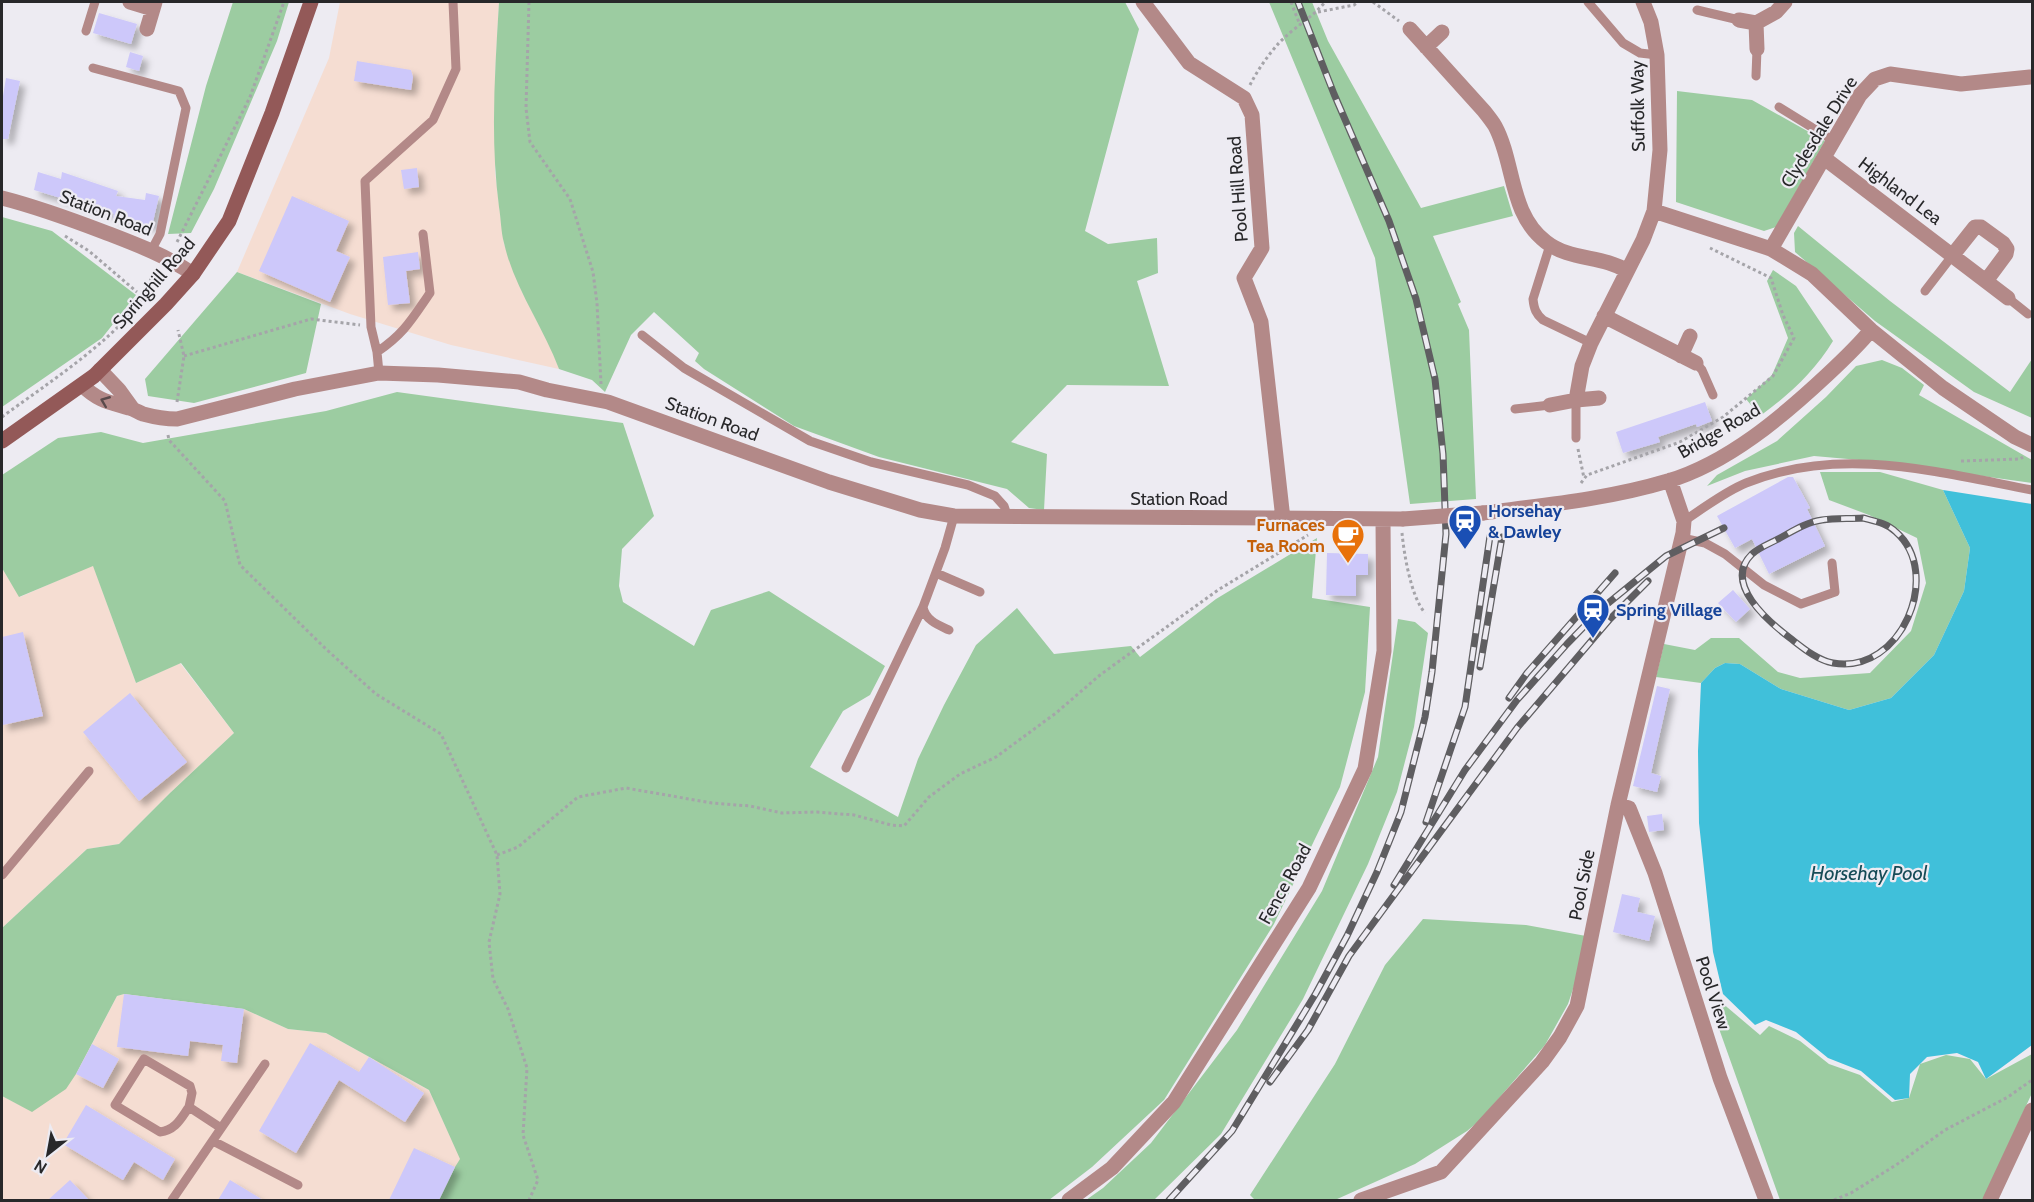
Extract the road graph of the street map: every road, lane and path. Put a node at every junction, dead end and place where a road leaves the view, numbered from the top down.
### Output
1 (95, 2) edge
2 (130, 2) edge
3 (284, 2) edge
4 (311, 2) edge
5 (453, 2) edge
6 (529, 2) edge
7 (1143, 2) edge
8 (1291, 2) edge
9 (1325, 2) edge
10 (1358, 2) edge
11 (1373, 2) edge
12 (1588, 2) edge
13 (1643, 2) edge
14 (1785, 2) edge
15 (154, 5) edge
16 (1697, 10) dead end
17 (1316, 13) junction
18 (1739, 20) joint
19 (1756, 23) junction
20 (1300, 25) junction
21 (147, 29) dead end
22 (1410, 29) joint
23 (86, 31) dead end
24 (1442, 32) dead end
25 (1426, 47) junction
26 (1757, 49) joint
27 (1657, 55) junction
28 (93, 68) dead end
29 (1756, 76) dead end
30 (2032, 76) edge
31 (1244, 98) junction
32 (1779, 107) dead end
33 (1834, 141) junction
34 (1824, 158) junction
35 (2, 198) edge
36 (1654, 211) junction
37 (423, 234) dead end
38 (65, 236) dead end
39 (177, 242) dead end
40 (1550, 245) junction
41 (1771, 249) junction
42 (151, 251) junction
43 (1952, 256) junction
44 (1627, 271) junction
45 (193, 274) junction
46 (151, 278) dead end
47 (1986, 281) junction
48 (1925, 291) dead end
49 (137, 292) dead end
50 (2008, 298) joint
51 (2028, 314) dead end
52 (1604, 316) junction
53 (371, 327) junction
54 (178, 330) dead end
55 (1871, 330) junction
56 (642, 335) dead end
57 (1690, 336) dead end
58 (1591, 343) junction
59 (377, 352) junction
60 (184, 356) junction
61 (1681, 356) junction
62 (1696, 363) joint
63 (100, 370) junction
64 (379, 373) junction
65 (82, 385) junction
66 (601, 388) dead end
67 (1713, 394) dead end
68 (1599, 398) dead end
69 (1576, 400) junction
70 (177, 404) dead end
71 (1550, 405) joint
72 (132, 408) junction
73 (1515, 409) dead end
74 (2, 417) edge
75 (168, 435) dead end
76 (1576, 438) joint
77 (2, 441) edge
78 (2029, 451) edge
79 (1956, 462) dead end
80 (1584, 479) dead end
81 (1670, 480) junction
82 (2032, 490) edge
83 (954, 516) junction
84 (1008, 518) junction
85 (1283, 519) junction
86 (1403, 519) junction
87 (1332, 520) junction
88 (1383, 520) junction
89 (1684, 521) junction
90 (1682, 538) junction
91 (1832, 563) dead end
92 (936, 573) junction
93 (980, 592) dead end
94 (923, 607) junction
95 (1425, 613) dead end
96 (949, 630) dead end
97 (846, 768) dead end
98 (89, 771) dead end
99 (1618, 805) junction
100 (497, 855) junction
101 (2, 875) edge
102 (265, 1064) dead end
103 (2032, 1080) edge
104 (189, 1107) junction
105 (2032, 1110) edge
106 (221, 1128) junction
107 (213, 1141) junction
108 (298, 1185) dead end
109 (531, 1199) edge
110 (172, 1200) edge
111 (1069, 1200) edge
112 (1361, 1200) edge
113 (1766, 1200) edge
114 (1834, 1200) edge
115 (1989, 1200) edge

1 - 23 lane
2 - 15 street
3 - 39 path
4 - 45 main road, Springhill Road
5 - 53 lane
6 - 66 path
7 - 31 street
8 - 20 path
9 - 17 path
10 - 17 path
11 - 22 path
12 - 27 lane
13 - 27 street, Suffolk Way
14 - 19 street
15 - 21 street
16 - 18 lane
17 - 20 path
18 - 19 street
19 - 26 street
20 - 31 path
22 - 25 street
24 - 25 street
25 - 40 street
26 - 29 lane
27 - 36 street, Suffolk Way
28 - 42 lane
30 - 33 street, Clydesdale Drive
31 - 85 street, Pool Hill Road
32 - 33 lane
33 - 34 street, Clydesdale Drive
34 - 41 street, Clydesdale Drive
34 - 43 street, Highland Lea
35 - 42 street, Station Road
36 - 41 street
36 - 44 street, Suffolk Way
37 - 59 lane
38 - 49 path
40 - 44 street
40 - 58 lane
41 - 55 street
42 - 45 street, Station Road
43 - 47 street, Highland Lea
43 - 47 street
43 - 48 lane
44 - 52 street, Suffolk Way
45 - 63 main road, Springhill Road
46 - 74 path
47 - 50 street, Highland Lea
50 - 51 lane
52 - 58 street, Suffolk Way
52 - 61 street
53 - 59 lane
53 - 60 path
54 - 60 path
55 - 78 street
55 - 81 street, Bridge Road
56 - 84 lane
57 - 61 street
58 - 69 street, Suffolk Way
59 - 64 lane
60 - 70 path
61 - 62 street
62 - 67 lane
63 - 65 main road, Springhill Road
63 - 72 street
64 - 72 street, Station Road
64 - 83 street, Station Road
72 -> 65 street, Station Road
65 - 77 main road, Springhill Road
68 - 69 street
69 - 71 street
69 - 76 lane
71 - 73 lane
75 - 100 path
76 - 80 path
78 - 79 path
81 - 86 street, Bridge Road, bridge
81 - 89 street, Pool Side
82 - 89 lane
83 - 84 street, Station Road
83 - 92 lane
84 - 85 street, Station Road
85 - 87 street, Bridge Road
86 - 88 street, Bridge Road
86 - 95 path
87 - 88 street, Bridge Road
87 - 100 path
88 - 111 street, Fence Road
89 - 90 street, Pool Side
90 - 91 lane
90 - 99 street, Pool Side
92 - 93 lane
92 - 94 lane
94 - 96 lane
94 - 97 lane
98 - 101 lane
99 - 112 street, Pool Side
99 - 113 street, Pool View
100 - 109 path
102 - 106 lane
103 - 114 path
104 - 104 lane
104 - 106 lane
105 - 115 street
106 - 107 lane
107 - 108 lane
107 - 110 lane

